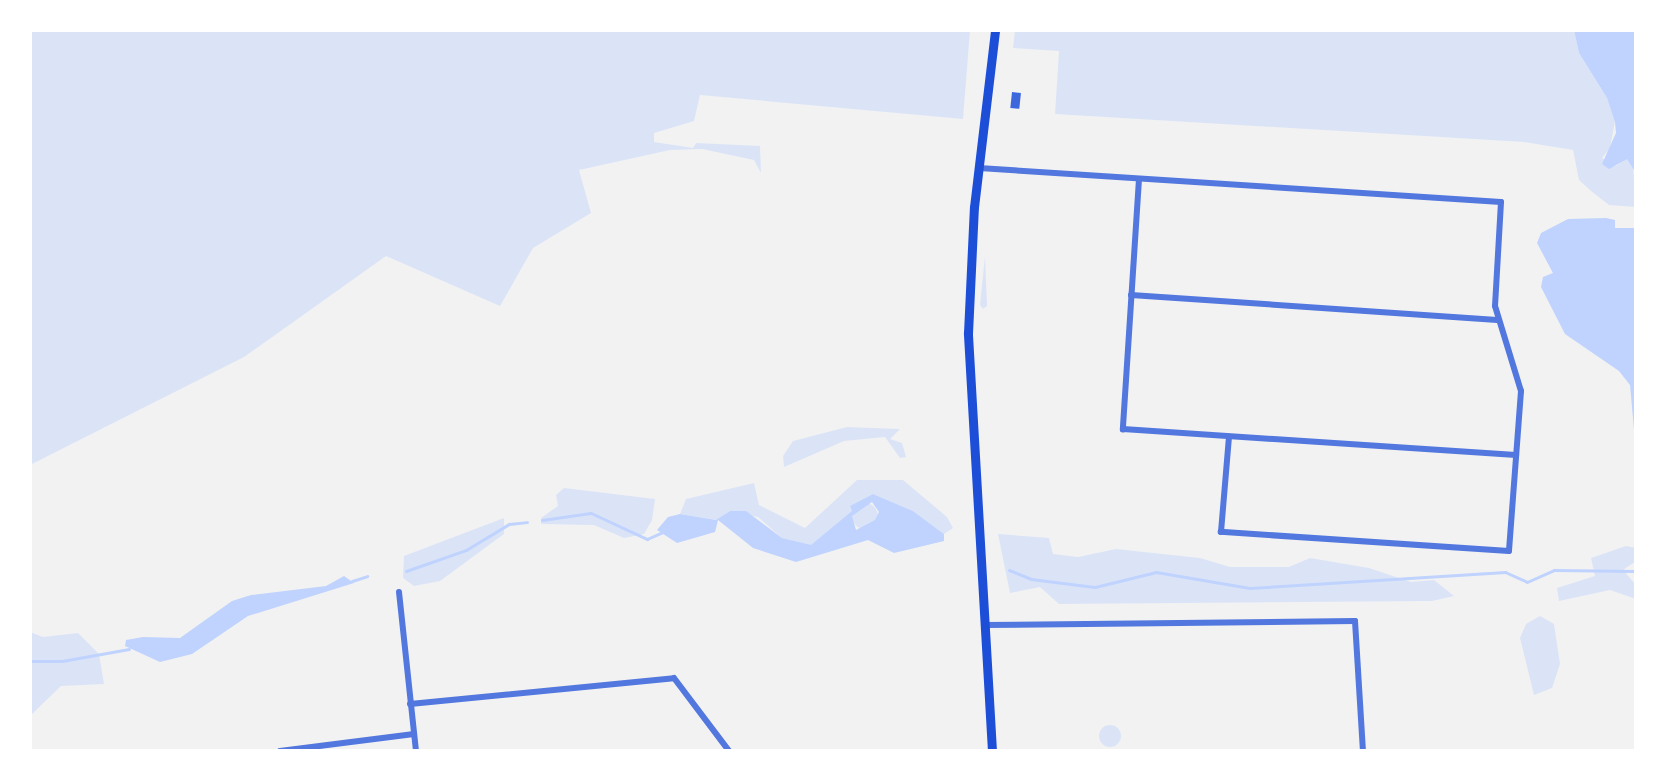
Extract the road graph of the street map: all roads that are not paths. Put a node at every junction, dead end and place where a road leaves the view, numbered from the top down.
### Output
1 (995, 30) edge
2 (979, 168) junction
3 (1139, 179) junction
4 (1131, 295) junction
5 (1497, 320) junction
6 (1229, 437) junction
7 (1516, 455) junction
8 (399, 592) dead end
9 (984, 625) junction
10 (410, 704) junction
11 (414, 734) junction
12 (303, 750) edge
13 (280, 751) edge
14 (416, 751) edge
15 (729, 751) edge
16 (992, 751) edge
17 (1363, 751) edge

1 - 2 main road
2 - 3 street
2 - 9 main road
3 - 4 street
3 - 5 street
4 - 5 street
4 - 6 street
5 - 7 street
6 - 7 street
6 - 7 street
8 - 10 street
9 - 16 main road
9 - 17 street
10 - 11 street
10 - 15 street
11 - 12 street
11 - 14 street
12 - 13 street

